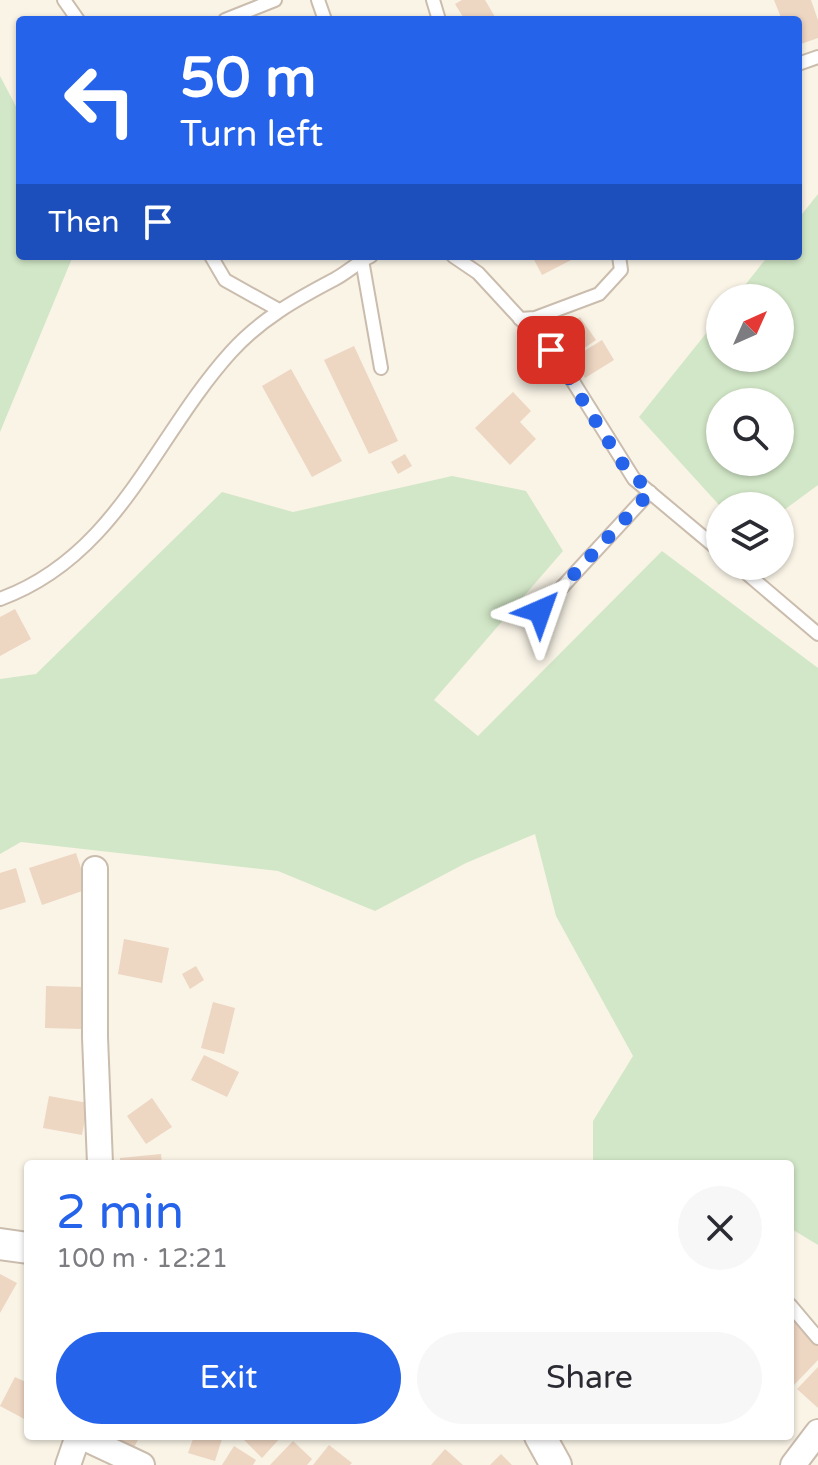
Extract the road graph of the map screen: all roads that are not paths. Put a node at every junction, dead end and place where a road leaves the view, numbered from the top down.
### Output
1 (275, 0) edge
2 (235, 16) edge
3 (213, 260) edge
4 (364, 260) edge
5 (367, 260) edge
6 (459, 260) edge
7 (620, 260) edge
8 (277, 309) junction
9 (520, 319) junction
10 (381, 368) dead end
11 (650, 492) junction
12 (706, 539) edge
13 (754, 580) edge
14 (0, 599) edge
15 (540, 611) dead end
16 (818, 634) edge
17 (95, 869) dead end
18 (100, 1160) edge
19 (0, 1244) edge
20 (24, 1247) edge
21 (794, 1310) edge
22 (818, 1338) edge
23 (818, 1432) edge
24 (77, 1440) edge
25 (88, 1440) edge
26 (542, 1440) edge
27 (68, 1465) edge
28 (142, 1465) edge
29 (556, 1465) edge
30 (793, 1465) edge

1 - 2 lane
3 - 8 lane
4 - 8 lane
5 - 10 lane
6 - 9 lane
7 - 9 lane
8 - 14 lane
9 - 11 lane
11 - 12 lane
11 - 15 lane
13 - 16 lane
17 - 18 street
19 - 20 street
21 - 22 lane
23 - 30 street
24 - 27 street
25 - 28 street
26 - 29 street

